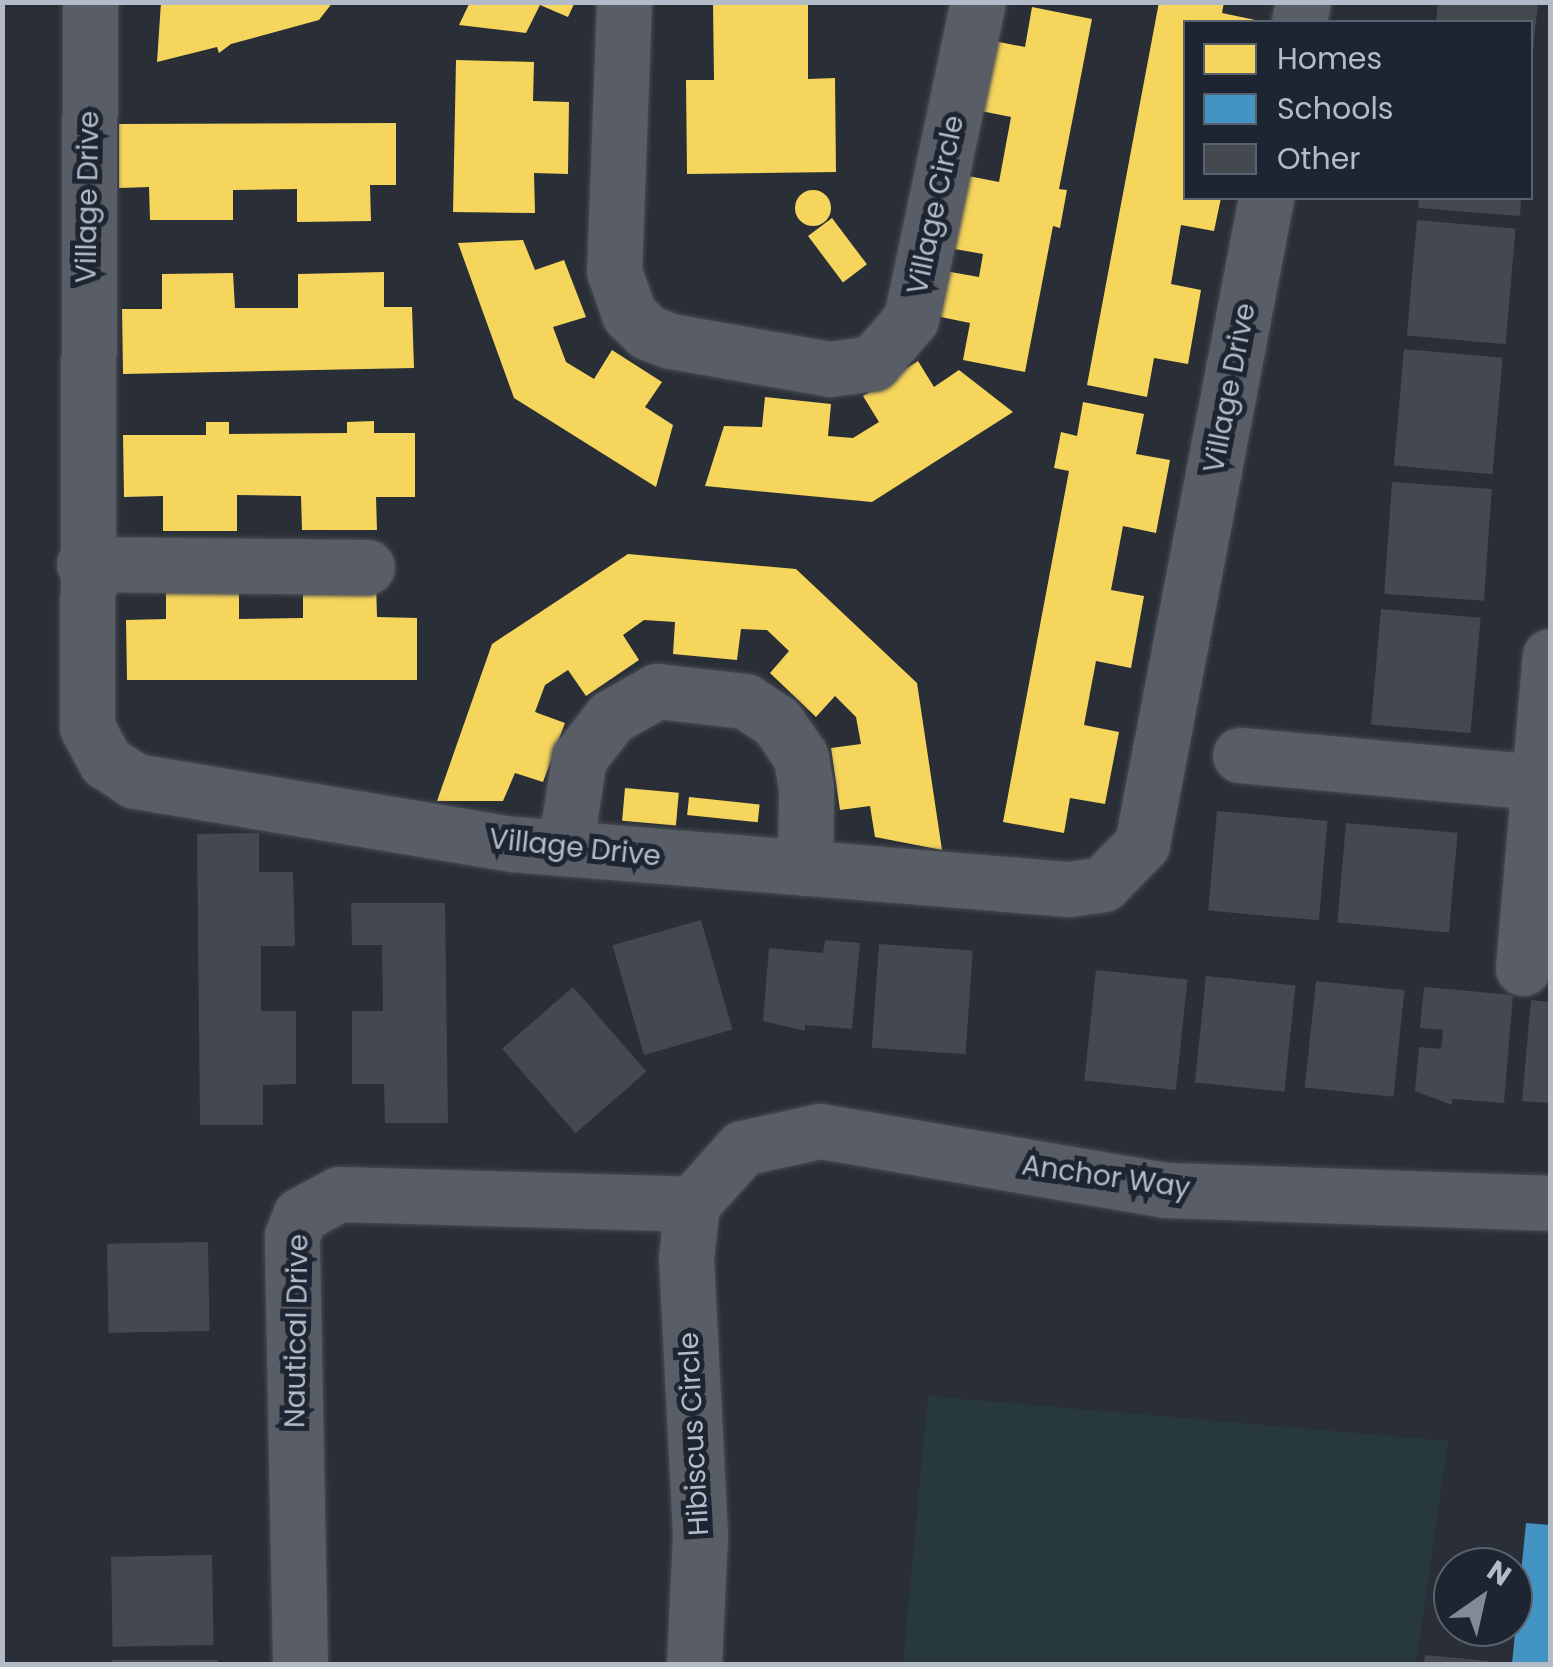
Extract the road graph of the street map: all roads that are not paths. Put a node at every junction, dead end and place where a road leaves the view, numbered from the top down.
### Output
1 (90, 2) edge
2 (624, 2) edge
3 (978, 2) edge
4 (1266, 200) edge
5 (84, 564) junction
6 (366, 566) dead end
7 (1550, 656) edge
8 (1240, 756) dead end
9 (1539, 782) junction
10 (565, 848) junction
11 (804, 868) junction
12 (1522, 968) dead end
13 (1550, 1203) edge
14 (692, 1204) junction
15 (300, 1664) edge
16 (694, 1664) edge

1 - 5 street, Village Drive
2 - 3 street, Village Circle
4 - 11 street, Village Drive
5 - 6 street
5 - 10 street, Village Drive
7 - 9 street
8 - 9 street
9 - 12 street
10 - 11 street, Village Drive
10 - 11 street
13 - 14 street, Anchor Way
14 - 15 street, Nautical Drive
14 - 16 street, Hibiscus Circle

